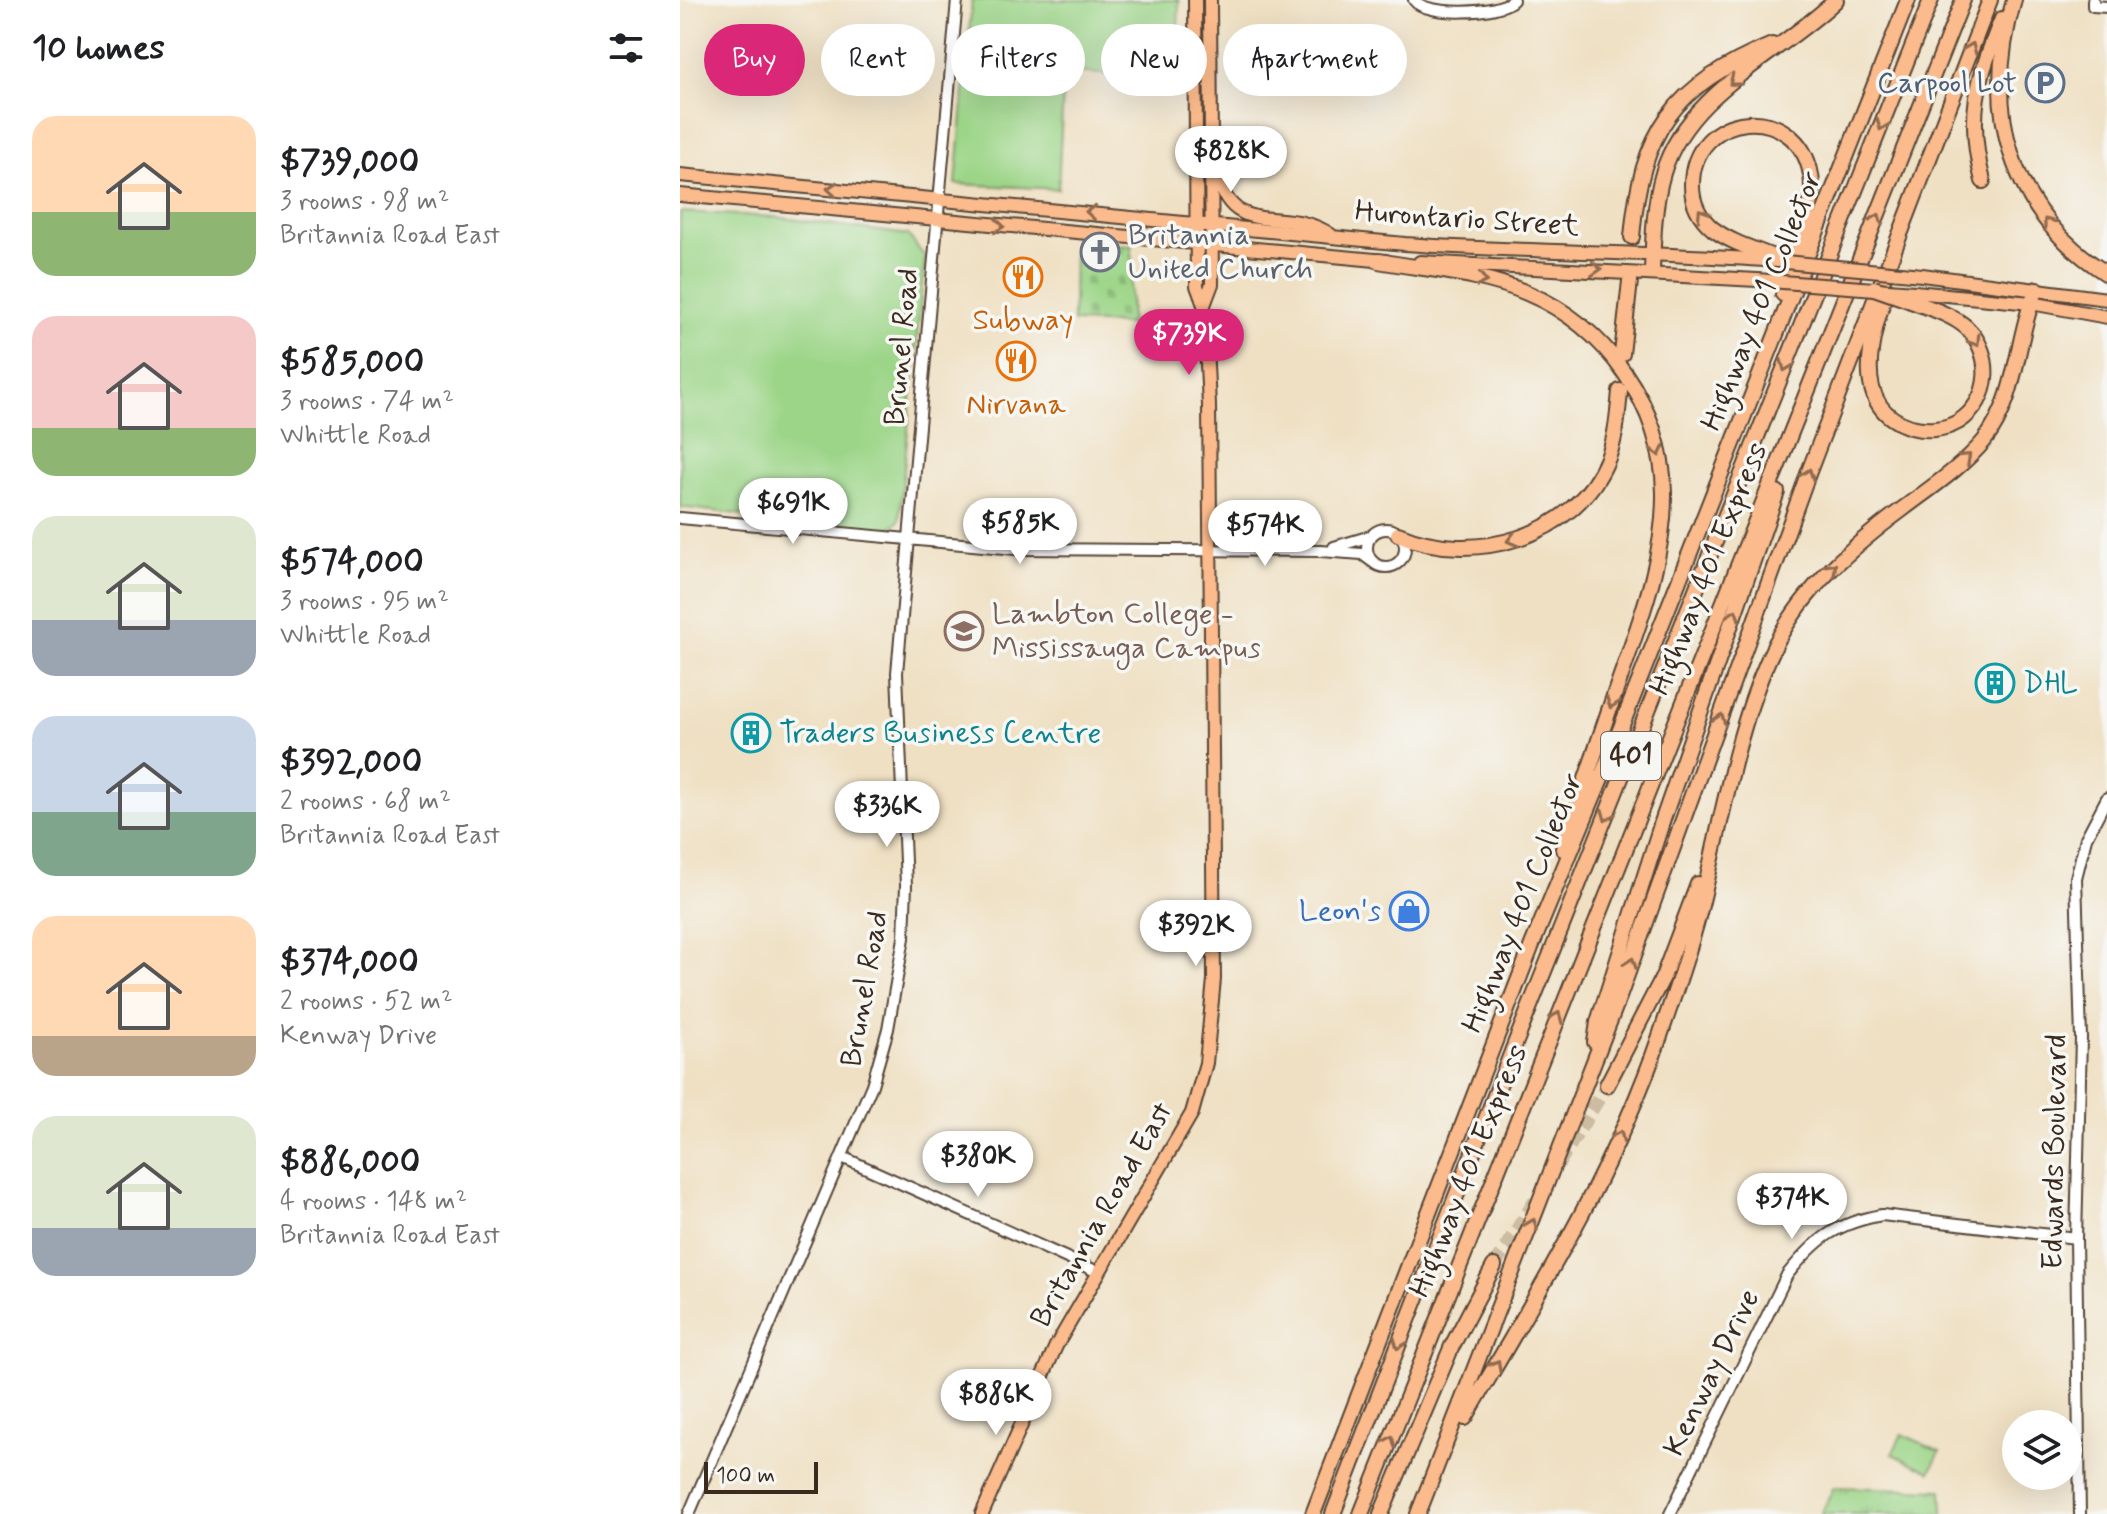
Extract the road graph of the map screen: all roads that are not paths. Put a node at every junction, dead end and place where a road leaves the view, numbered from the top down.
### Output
1 (957, 0) edge
2 (1195, 0) edge
3 (1210, 0) edge
4 (1414, 0) edge
5 (1513, 0) edge
6 (1836, 0) edge
7 (1908, 0) edge
8 (1931, 0) edge
9 (1963, 0) edge
10 (1990, 0) edge
11 (2012, 0) edge
12 (2093, 3) edge
13 (2107, 7) edge
14 (1791, 37) junction
15 (1214, 165) junction
16 (680, 175) edge
17 (1983, 181) dead end
18 (1916, 187) junction
19 (680, 195) edge
20 (938, 198) junction
21 (937, 221) junction
22 (1196, 233) junction
23 (1212, 234) junction
24 (1334, 237) junction
25 (1632, 237) tunnel mouth
26 (1653, 254) junction
27 (1766, 257) junction
28 (1378, 261) junction
29 (1785, 262) joint
30 (1652, 271) junction
31 (2107, 274) edge
32 (1630, 281) tunnel mouth
33 (1874, 288) joint
34 (2037, 289) junction
35 (1913, 297) junction
36 (2107, 299) edge
37 (2031, 303) junction
38 (1204, 305) junction
39 (2107, 317) edge
40 (1778, 329) junction
41 (1827, 344) junction
42 (1622, 354) dead end
43 (1620, 391) dead end
44 (680, 518) edge
45 (1398, 534) junction
46 (1371, 536) junction
47 (909, 541) junction
48 (1321, 551) junction
49 (1210, 552) junction
50 (1373, 562) junction
51 (2107, 798) edge
52 (1720, 823) junction
53 (1532, 945) junction
54 (1593, 1062) junction
55 (1607, 1085) tunnel mouth
56 (842, 1157) junction
57 (2076, 1238) junction
58 (1494, 1266) tunnel mouth
59 (1098, 1272) junction
60 (1443, 1456) junction
61 (689, 1514) edge
62 (982, 1514) edge
63 (1310, 1514) edge
64 (1333, 1514) edge
65 (1361, 1514) edge
66 (1381, 1514) edge
67 (1418, 1514) edge
68 (1670, 1514) edge
69 (2080, 1514) edge

1 - 20 street, Brunel Road
2 - 22 main road, Britannia Road East
3 - 15 main road
4 - 5 street
6 - 14 highway
7 - 40 highway, Highway 401 Collector / 401
8 -> 64 highway, Highway 401 Express / 401
41 -> 9 highway, Highway 401 Express / 401
18 -> 10 highway, 401
11 - 17 highway
31 -> 11 highway
12 - 13 street
14 - 25 highway
14 -> 26 highway
15 - 23 main road, Britannia Road East
15 - 24 main road
20 -> 16 main road, Hurontario Street
35 -> 18 highway
54 -> 18 highway, 401
19 - 21 main road, Hurontario Street
20 - 21 street, Brunel Road
22 -> 20 main road, Hurontario Street
21 -> 22 main road, Hurontario Street
21 - 47 street, Brunel Road
22 - 23 main road, Hurontario Street
22 - 23 main road, Hurontario Street
22 - 38 main road, Britannia Road East
23 - 24 main road, Hurontario Street
23 - 28 main road, Hurontario Street
23 - 38 main road, Britannia Road East
24 - 26 main road, Hurontario Street
26 - 27 main road, Hurontario Street
26 - 30 highway
27 - 29 highway
27 -> 40 highway
28 -> 30 main road, Hurontario Street
28 -> 53 highway
29 - 34 main road, bridge
30 - 33 main road, Hurontario Street, bridge
32 - 42 highway
33 - 35 highway, bridge
34 - 36 main road
34 - 37 highway
35 - 37 main road
37 - 39 main road
52 -> 37 highway
38 - 49 main road, Britannia Road East
40 - 53 highway, Highway 401 Collector / 401
54 -> 41 highway
65 -> 41 highway, Highway 401 Express / 401
43 -> 45 highway
44 - 47 street
45 - 46 street
45 - 50 street
46 - 48 street
46 - 50 street
47 - 49 street
47 - 56 street, Brunel Road
48 - 49 street
48 - 50 street
49 - 59 main road, Britannia Road East
51 - 57 street, Edwards Boulevard
52 - 55 highway
60 -> 52 highway
53 - 63 highway, Highway 401 Collector / 401
60 -> 54 highway, 401
56 - 59 street
56 - 61 street, Brunel Road
57 - 68 street, Kenway Drive
57 - 69 street, Edwards Boulevard
58 - 66 highway
59 - 62 main road, Britannia Road East
60 - 67 highway, 401

